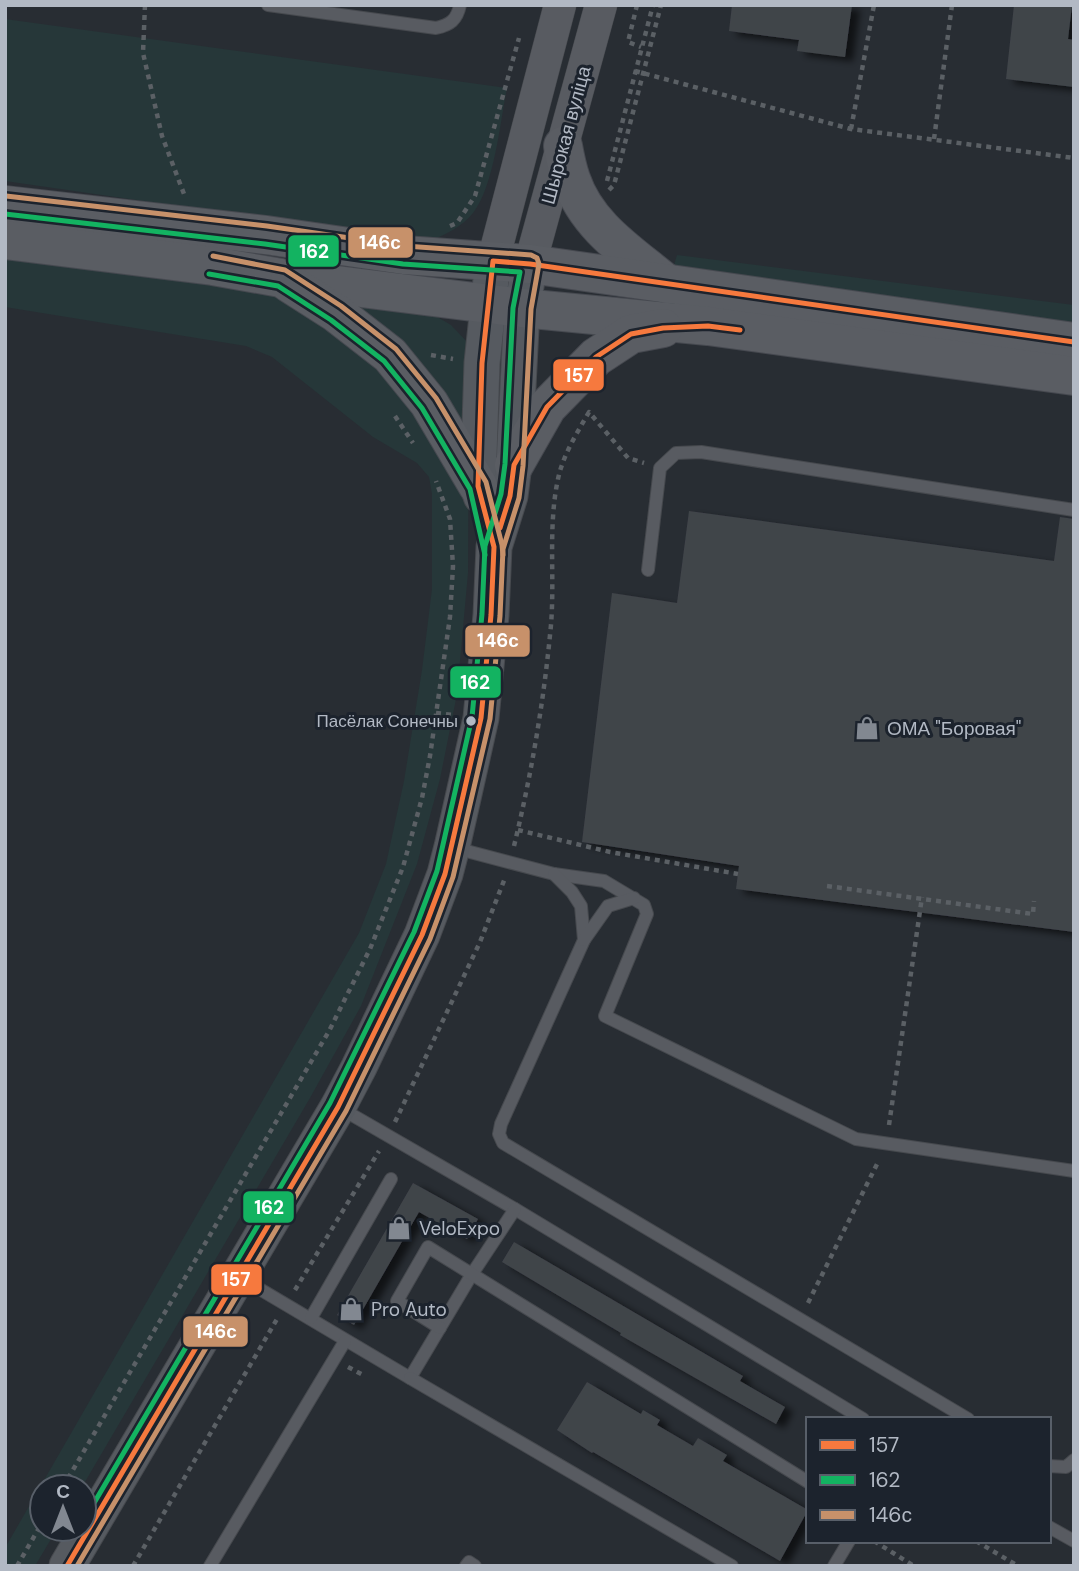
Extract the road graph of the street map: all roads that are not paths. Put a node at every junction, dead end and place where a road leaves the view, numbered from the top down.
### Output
1 (268, 5) edge
2 (460, 5) edge
3 (560, 5) edge
4 (601, 5) edge
5 (563, 146) junction
6 (5, 205) edge
7 (5, 240) edge
8 (512, 263) junction
9 (281, 278) junction
10 (669, 285) junction
11 (505, 306) junction
12 (708, 326) junction
13 (1074, 342) edge
14 (1074, 376) edge
15 (514, 465) junction
16 (478, 486) junction
17 (1074, 510) edge
18 (494, 547) junction
19 (648, 570) dead end
20 (452, 847) junction
21 (554, 874) junction
22 (634, 898) junction
23 (584, 940) junction
24 (338, 1107) junction
25 (1074, 1171) edge
26 (391, 1179) dead end
27 (515, 1209) junction
28 (472, 1274) junction
29 (239, 1277) junction
30 (311, 1318) junction
31 (440, 1328) junction
32 (345, 1341) junction
33 (410, 1378) junction
34 (860, 1417) edge
35 (965, 1417) edge
36 (1074, 1460) edge
37 (1051, 1466) edge
38 (806, 1481) edge
39 (1051, 1528) edge
40 (1074, 1541) edge
41 (848, 1543) edge
42 (67, 1566) edge
43 (210, 1566) edge
44 (466, 1566) edge
45 (475, 1566) edge
46 (732, 1566) edge
47 (834, 1566) edge

1 - 2 lane
3 - 8 street, Шырокая вуліца
4 - 5 street, Шырокая вуліца
5 - 8 street, Шырокая вуліца
5 - 10 main road
6 - 8 main road
7 - 9 main road
8 - 10 main road
8 - 11 main road
9 - 11 main road
9 - 16 main road
10 - 13 main road
11 - 12 main road
11 - 15 main road
11 - 16 main road
12 - 14 main road
12 - 15 main road
15 - 18 main road
16 - 18 main road
17 - 19 lane
18 - 20 main road
20 - 21 lane
20 - 24 main road
21 - 22 lane
21 - 23 lane
22 - 23 lane
22 - 25 lane
23 - 35 lane
24 - 27 lane
24 - 29 main road
26 - 30 lane
27 - 28 lane
27 - 34 lane
28 - 31 lane
28 - 31 lane
28 - 38 lane
29 - 30 lane
29 - 42 main road
30 - 32 lane
31 - 33 lane
32 - 33 lane
32 - 43 lane
33 - 46 lane
36 - 37 lane
39 - 40 lane
41 - 47 lane
44 - 45 lane

